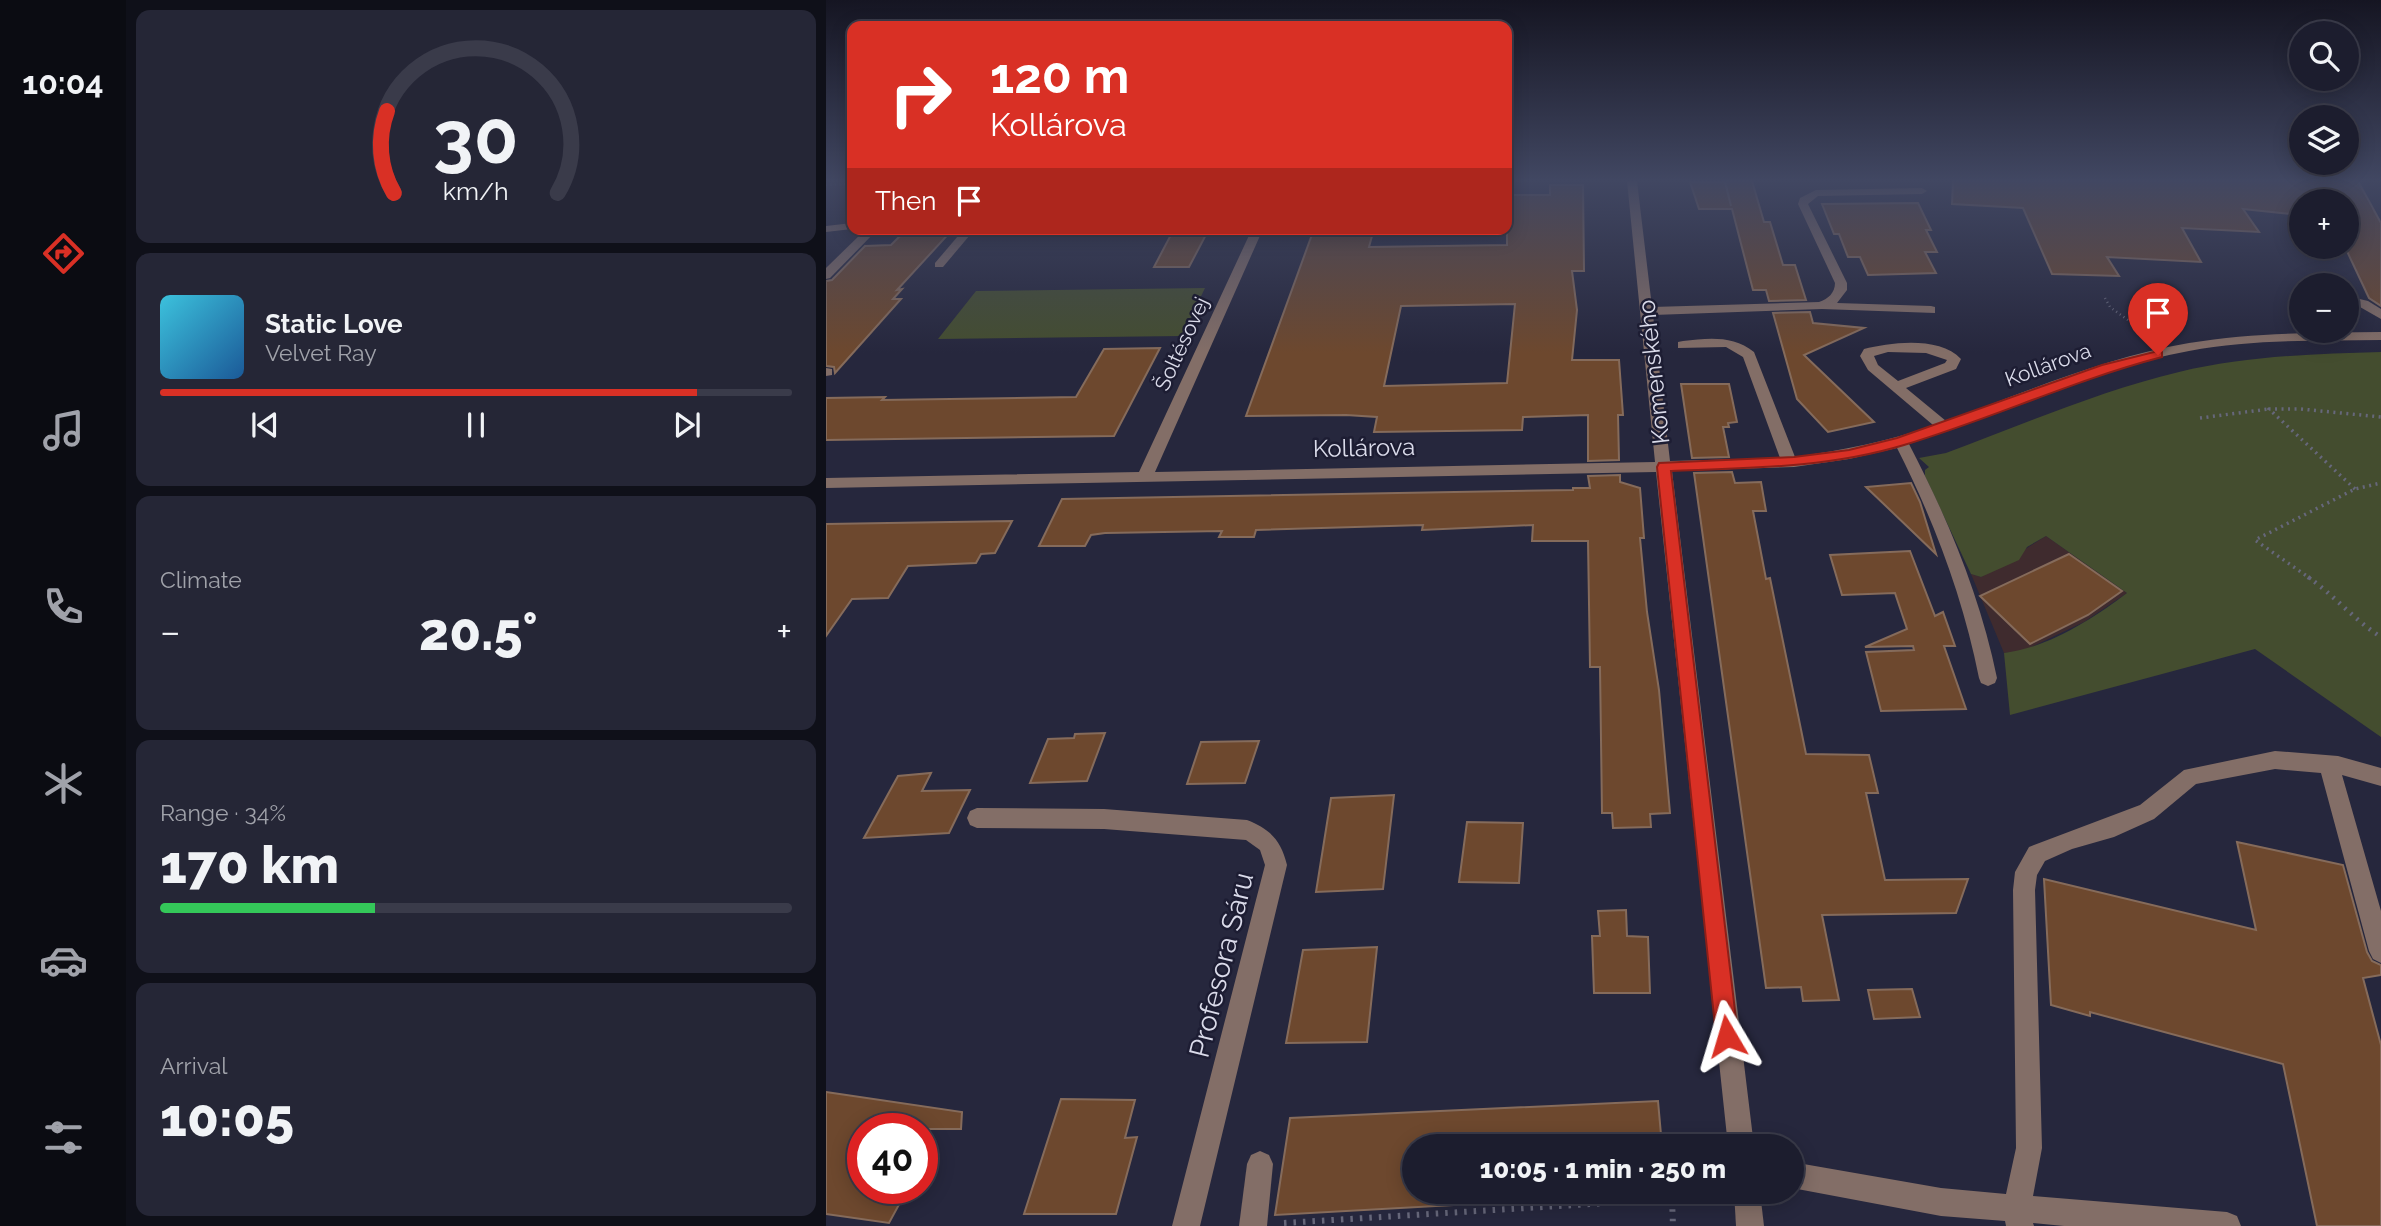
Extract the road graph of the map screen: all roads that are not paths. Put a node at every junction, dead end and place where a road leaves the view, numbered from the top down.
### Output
1 (864, 238) edge
2 (962, 238) edge
3 (1254, 238) edge
4 (1639, 238) edge
5 (1821, 238) edge
6 (939, 265) dead end
7 (826, 275) edge
8 (2359, 303) edge
9 (1820, 306) junction
10 (1931, 310) dead end
11 (1647, 311) junction
12 (2381, 314) edge
13 (2381, 335) edge
14 (1683, 345) dead end
15 (1896, 387) junction
16 (1944, 427) junction
17 (1901, 442) junction
18 (1789, 462) junction
19 (1663, 467) junction
20 (1145, 476) junction
21 (826, 483) edge
22 (1988, 678) dead end
23 (2329, 764) junction
24 (2381, 777) edge
25 (977, 818) dead end
26 (2381, 951) edge
27 (1740, 1134) edge
28 (1260, 1164) dead end
29 (1804, 1177) edge
30 (1748, 1204) edge
31 (2018, 1217) edge
32 (1263, 1225) edge
33 (1186, 1226) edge
34 (1750, 1226) edge
35 (2227, 1226) edge

1 - 7 street
2 - 6 street
3 - 20 street, Šoltésovej
4 - 11 street, Komenského
5 - 9 street
8 - 12 street
9 - 10 street
9 - 11 street
11 - 19 street, Komenského
13 - 16 street, Kollárova
14 - 18 street
15 - 15 street
15 - 16 street
16 - 17 street, Kollárova
17 - 18 street, Kollárova
17 - 22 street
18 - 19 street, Kollárova
19 - 20 street, Kollárova
19 - 27 street, Komenského
20 - 21 street, Kollárova
23 - 24 street
23 - 26 street
23 - 31 street
25 - 33 street, Profesora Sáru
28 - 32 street
29 - 31 street
30 - 34 street
31 - 35 street

